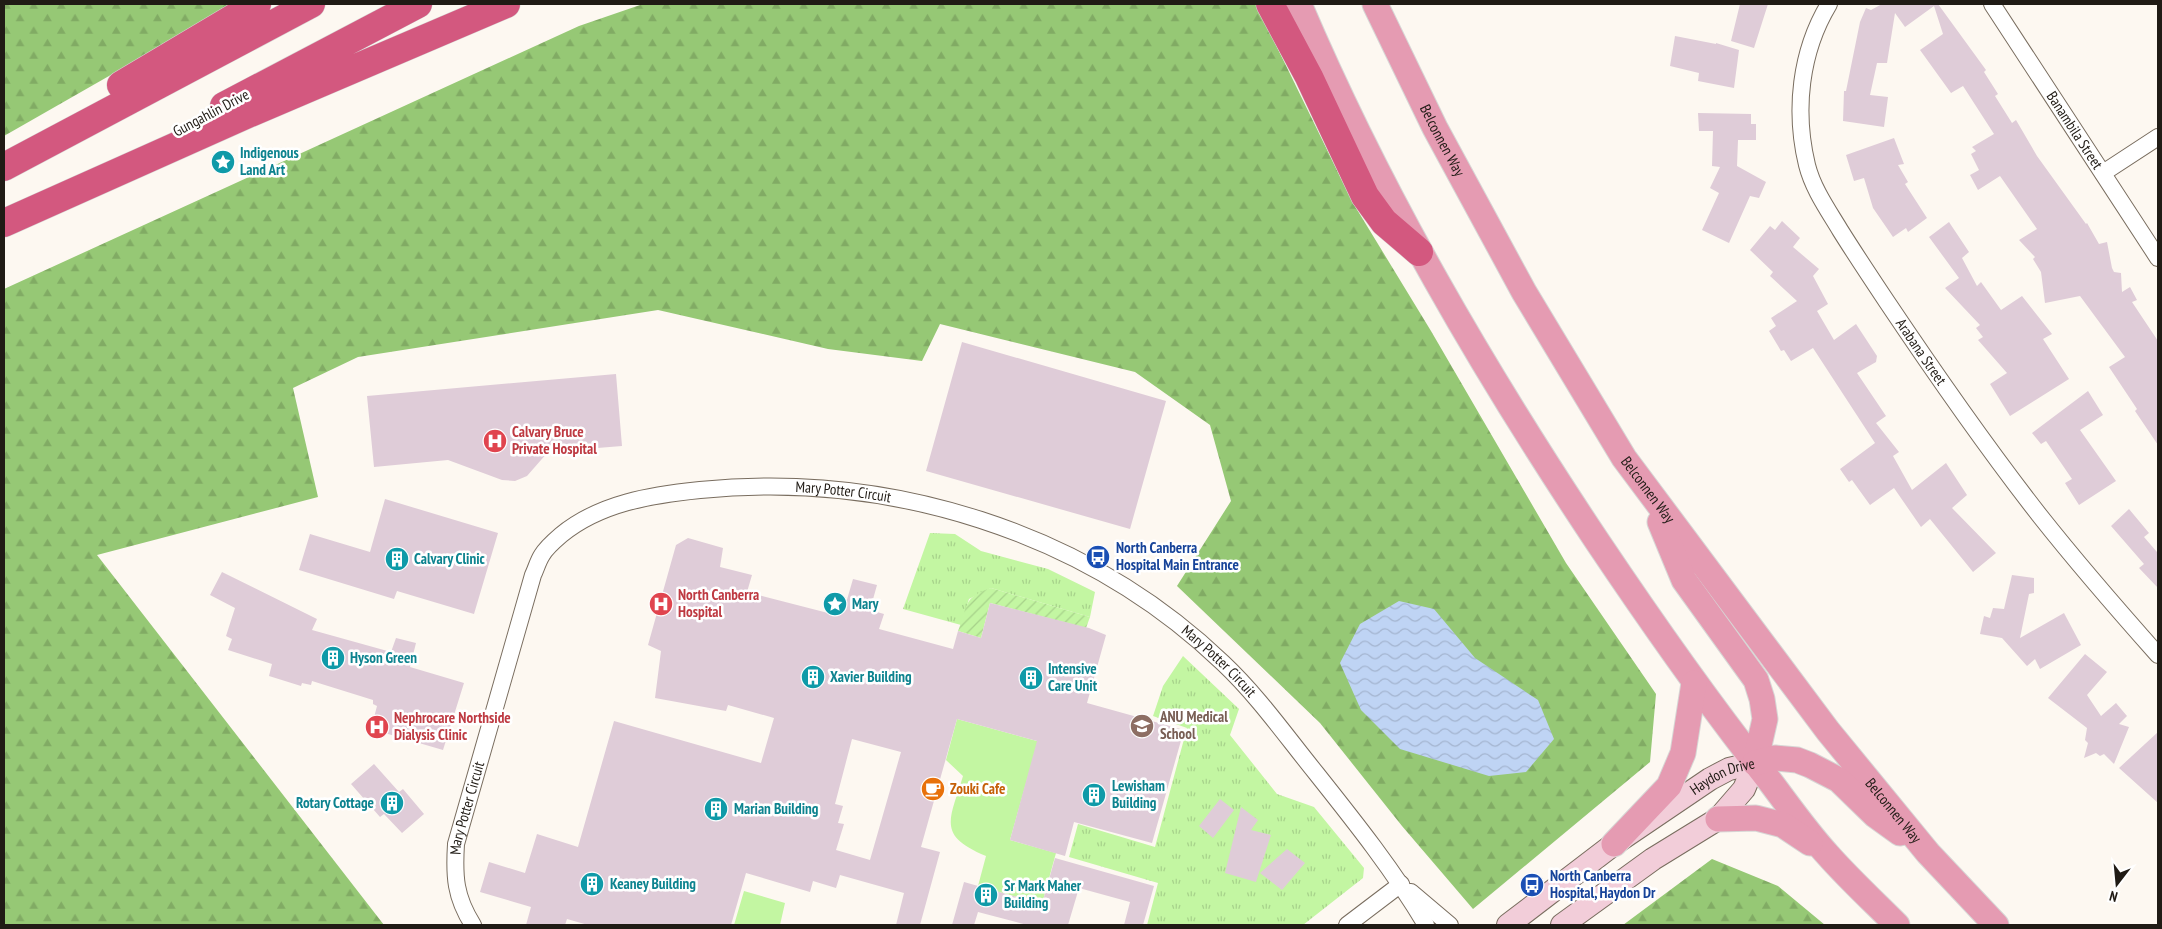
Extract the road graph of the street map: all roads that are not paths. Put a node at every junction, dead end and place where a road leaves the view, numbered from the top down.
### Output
1 (257, 4) edge
2 (311, 4) edge
3 (418, 4) edge
4 (506, 4) edge
5 (1270, 4) edge
6 (1299, 4) edge
7 (1375, 4) edge
8 (1829, 4) edge
9 (1992, 4) edge
10 (2158, 137) edge
11 (4, 155) edge
12 (4, 166) edge
13 (2103, 173) junction
14 (4, 223) edge
15 (1419, 252) junction
16 (2158, 258) edge
17 (1646, 488) junction
18 (2158, 656) edge
19 (1694, 683) junction
20 (1756, 763) junction
21 (1718, 820) junction
22 (1614, 844) junction
23 (1928, 853) junction
24 (1826, 854) junction
25 (1401, 884) junction
26 (472, 925) edge
27 (1347, 925) edge
28 (1426, 925) edge
29 (1450, 925) edge
30 (1508, 925) edge
31 (1562, 925) edge
32 (1898, 925) edge
33 (1996, 925) edge

1 - 11 highway
2 - 12 highway
3 - 14 highway, Gungahlin Drive
4 - 14 highway
5 - 15 highway
6 - 15 main road
7 - 17 main road, Belconnen Way
8 - 18 street, Arabana Street
9 - 13 street, Banambila Street
10 - 13 street
13 - 16 street, Banambila Street
15 - 19 main road
17 - 20 main road
17 - 23 main road, Belconnen Way
19 - 20 main road
19 - 22 main road
20 - 21 main road, Haydon Drive
20 - 22 main road, Haydon Drive
20 - 23 main road
20 - 24 main road
21 - 24 main road
21 - 31 main road, Haydon Drive
22 - 30 main road, Haydon Drive
23 - 33 main road, Belconnen Way
24 - 32 main road
25 - 26 street, Mary Potter Circuit
25 - 27 street
25 - 28 street, Mary Potter Circuit
25 - 29 street, Mary Potter Circuit

